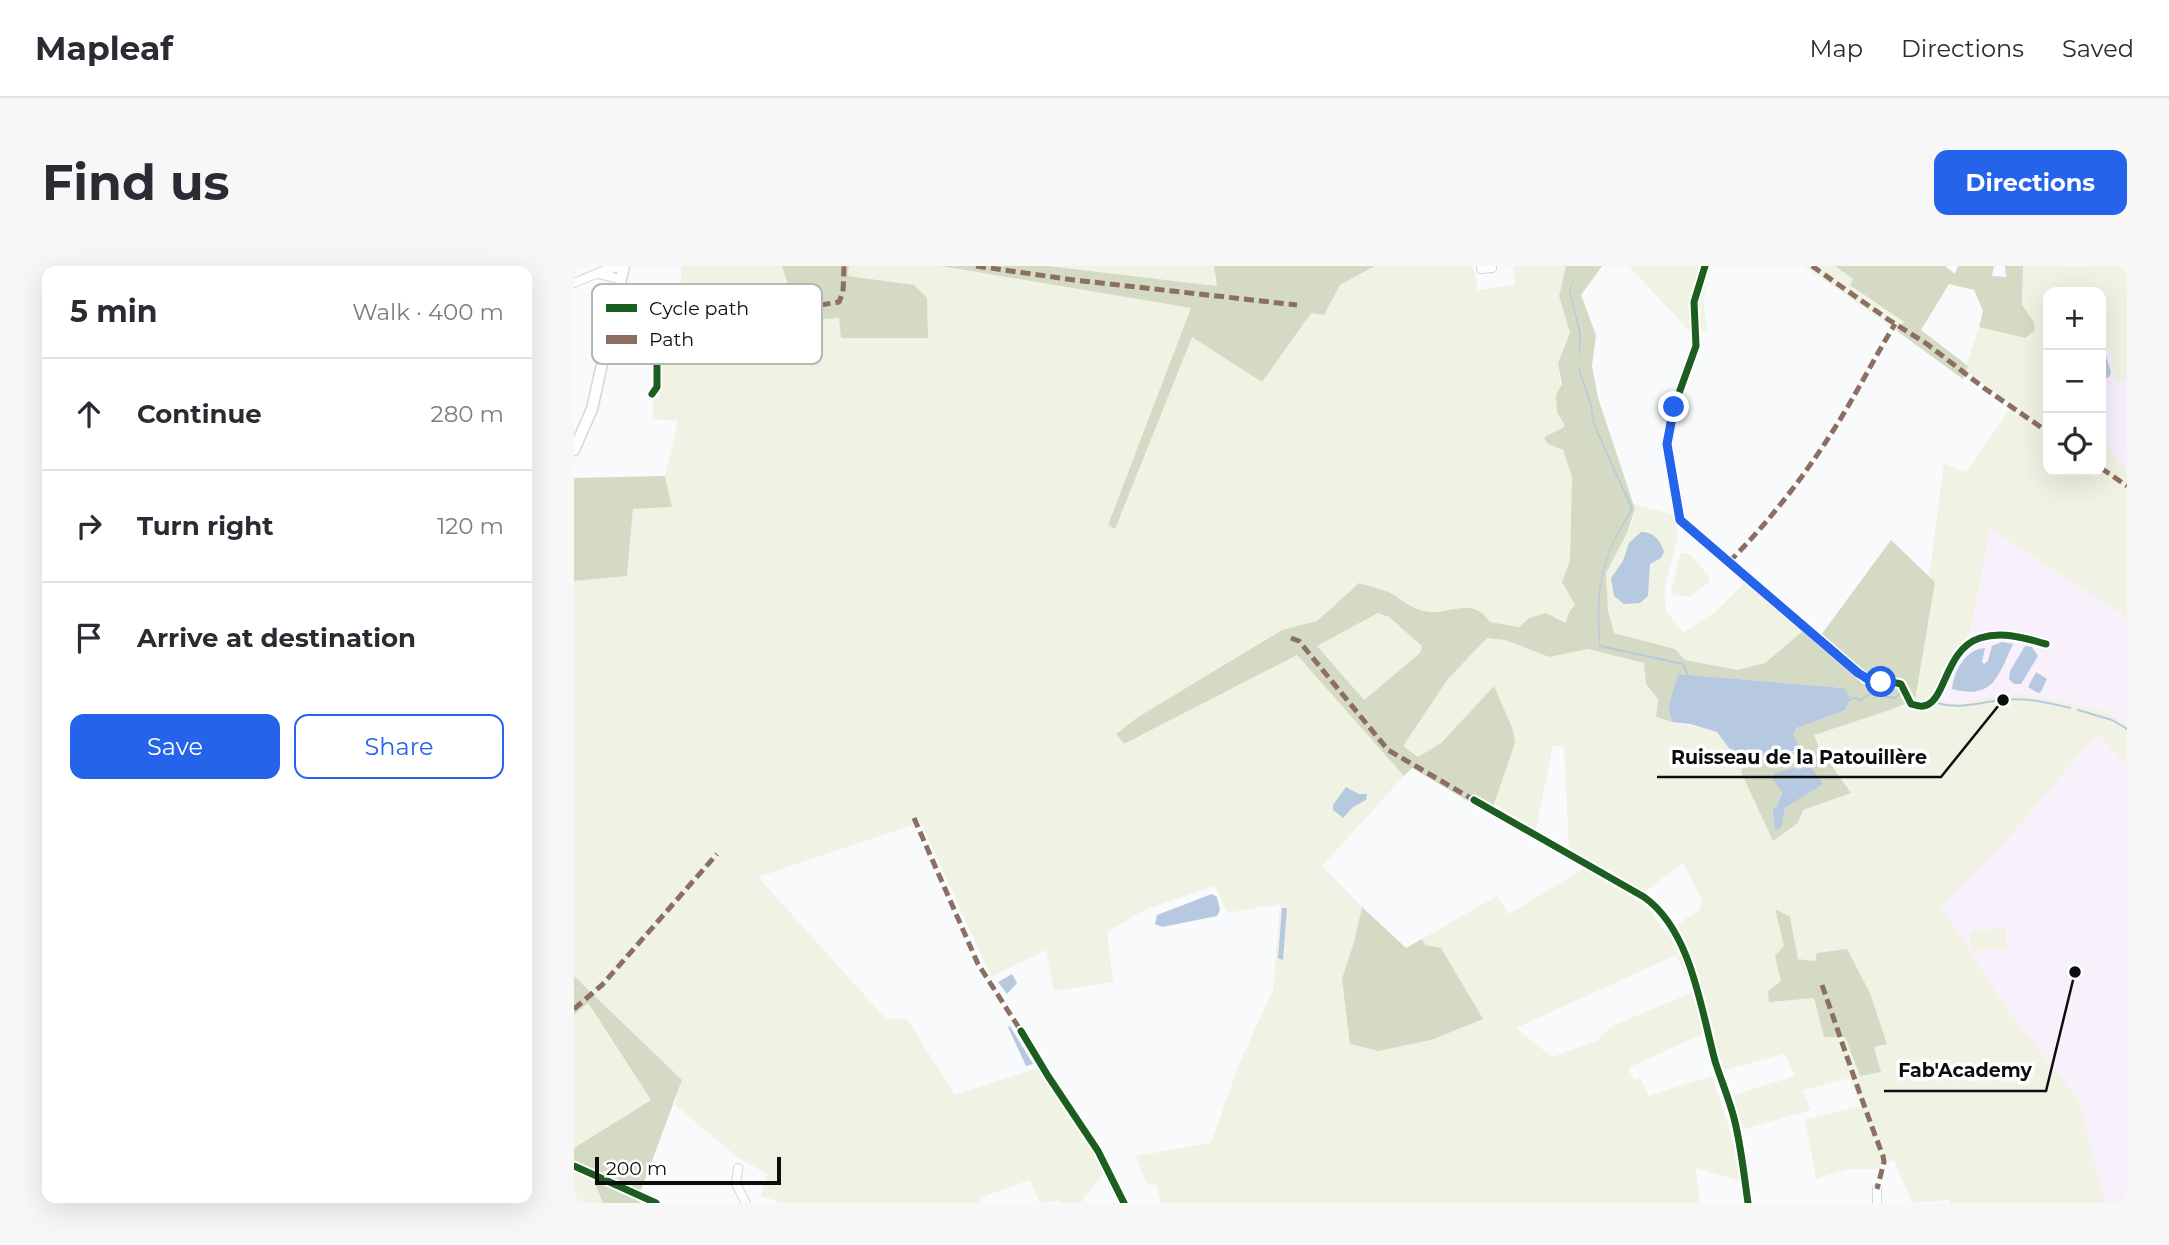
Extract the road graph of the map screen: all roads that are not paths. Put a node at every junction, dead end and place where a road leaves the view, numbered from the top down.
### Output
1 (624, 266) edge
2 (1481, 266) edge
3 (1705, 266) edge
4 (1492, 268) dead end
5 (598, 274) junction
6 (621, 279) junction
7 (574, 284) edge
8 (620, 284) edge
9 (602, 364) edge
10 (657, 364) edge
11 (652, 394) dead end
12 (574, 450) edge
13 (2046, 644) dead end
14 (1474, 800) dead end
15 (1021, 1031) dead end
16 (574, 1166) edge
17 (738, 1168) dead end
18 (1877, 1189) dead end
19 (656, 1203) edge
20 (746, 1203) edge
21 (1124, 1203) edge
22 (1748, 1203) edge
23 (1877, 1203) edge

1 - 5 street
1 - 6 main road
2 - 4 street
3 - 13 street
5 - 6 street
5 - 7 street
6 - 8 main road
9 - 12 main road
10 - 11 street
14 - 22 street
15 - 21 street
16 - 19 street
17 - 20 street
18 - 23 street

